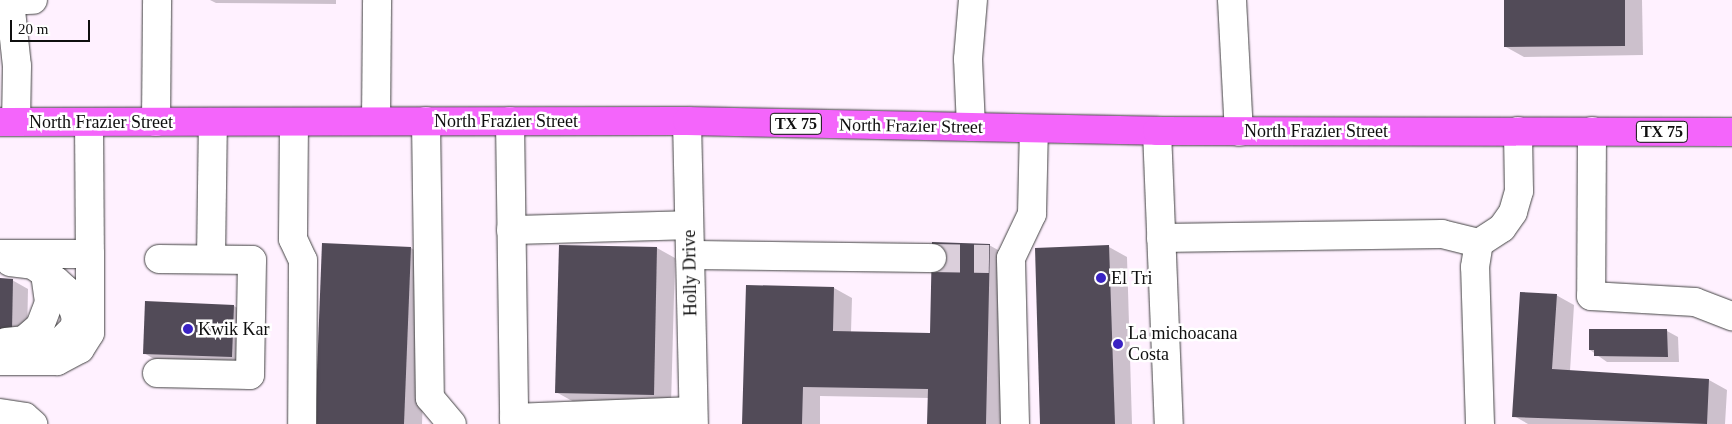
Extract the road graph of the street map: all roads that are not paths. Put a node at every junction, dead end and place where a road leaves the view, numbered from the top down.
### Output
1 (157, 0) edge
2 (377, 0) edge
3 (973, 0) edge
4 (1232, 0) edge
5 (15, 1) edge
6 (376, 121) junction
7 (426, 121) junction
8 (510, 121) junction
9 (686, 121) junction
10 (8, 122) edge
11 (89, 122) junction
12 (156, 122) junction
13 (213, 122) junction
14 (294, 122) junction
15 (971, 127) junction
16 (1034, 129) junction
17 (1157, 131) junction
18 (1518, 131) junction
19 (1592, 131) junction
20 (1239, 132) junction
21 (1732, 132) edge
22 (689, 225) junction
23 (511, 230) junction
24 (1161, 238) junction
25 (1479, 242) junction
26 (0, 254) edge
27 (90, 254) junction
28 (690, 254) junction
29 (932, 258) tunnel mouth
30 (159, 259) dead end
31 (211, 259) junction
32 (0, 262) edge
33 (1732, 316) edge
34 (5, 348) edge
35 (157, 373) dead end
36 (0, 413) edge
37 (694, 417) edge
38 (514, 421) edge
39 (33, 424) edge
40 (302, 424) edge
41 (452, 424) edge
42 (1015, 424) edge
43 (1169, 424) edge
44 (1480, 424) edge

1 - 12 street
2 - 6 street
3 - 15 street
4 - 20 street
5 - 10 street
6 - 7 main road, North Frazier Street / TX 75
6 - 14 main road, North Frazier Street / TX 75
7 - 8 main road, North Frazier Street / TX 75
7 - 41 street
8 - 9 main road, North Frazier Street / TX 75
8 - 23 street
9 - 15 main road, North Frazier Street / TX 75
9 - 22 street, Holly Drive
10 - 11 main road, North Frazier Street / TX 75
11 - 12 main road, North Frazier Street / TX 75
11 - 27 street
12 - 13 main road, North Frazier Street / TX 75
13 - 14 main road, North Frazier Street / TX 75
13 - 31 street
14 - 40 street
15 - 16 main road, North Frazier Street / TX 75
16 - 17 main road, North Frazier Street / TX 75
16 - 42 street
17 - 20 main road, North Frazier Street / TX 75
17 - 24 street
18 - 19 main road, North Frazier Street / TX 75
18 - 20 main road, North Frazier Street / TX 75
18 - 25 street
19 - 21 main road, North Frazier Street / TX 75
19 - 33 street
22 - 23 street
22 - 28 street, Holly Drive
23 - 38 street
24 - 25 street
24 - 43 street
25 - 44 street
26 - 27 street
27 - 34 street
28 - 29 street
28 - 37 street, Holly Drive
30 - 31 street
31 - 35 street
32 - 34 street
36 - 39 street
37 - 38 street

